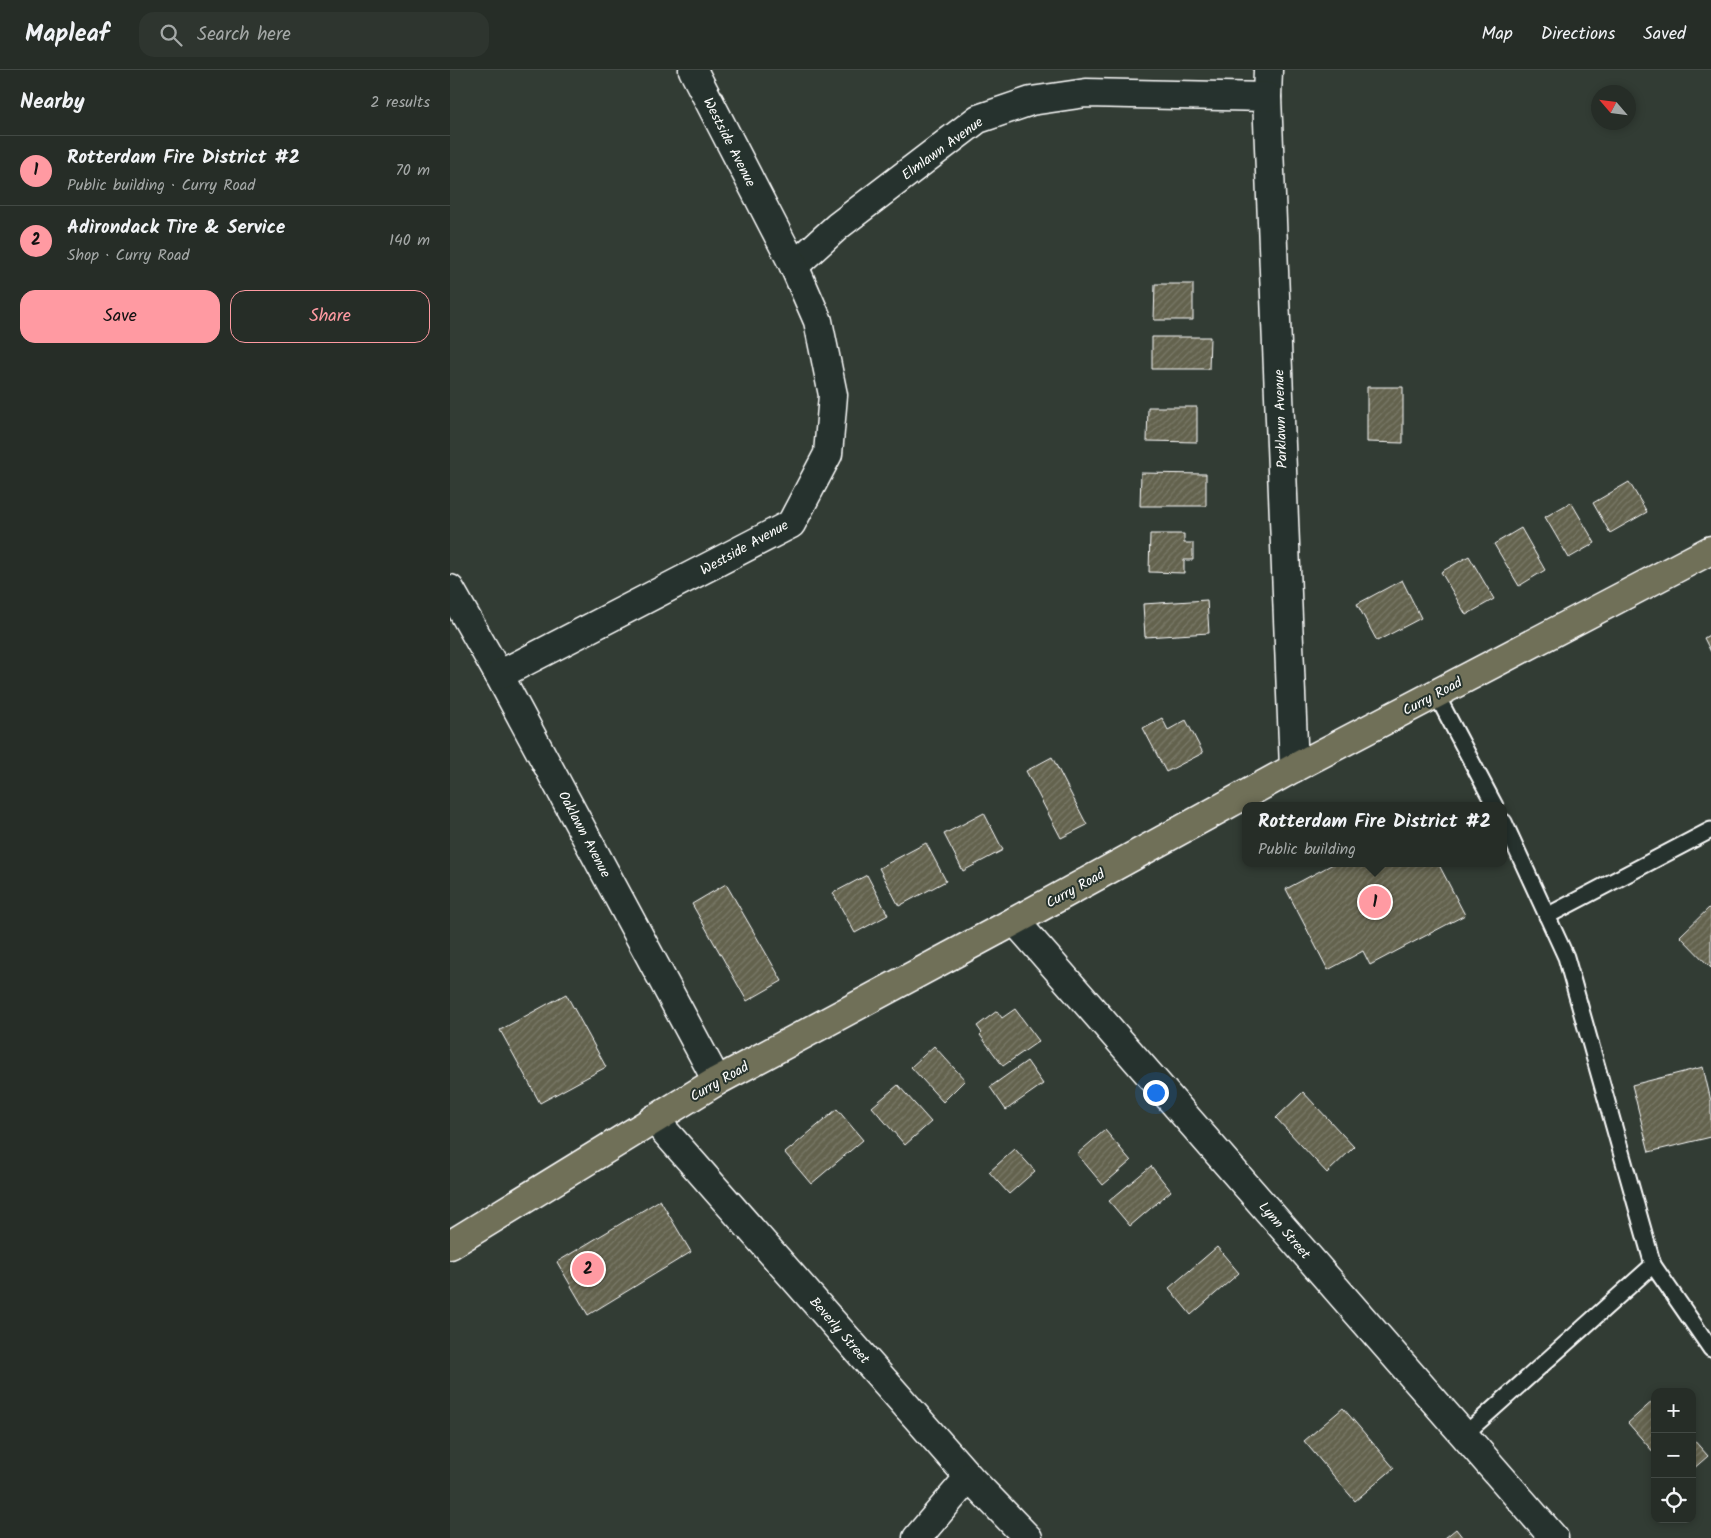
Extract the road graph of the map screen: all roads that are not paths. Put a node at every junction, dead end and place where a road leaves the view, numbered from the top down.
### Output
1 (693, 70) edge
2 (1268, 70) edge
3 (1267, 97) junction
4 (794, 266) junction
5 (1711, 550) edge
6 (450, 589) edge
7 (499, 675) junction
8 (1436, 694) junction
9 (1294, 768) junction
10 (1493, 802) edge
11 (1507, 828) edge
12 (1711, 830) edge
13 (1548, 916) junction
14 (1015, 921) junction
15 (717, 1081) junction
16 (654, 1119) junction
17 (450, 1245) edge
18 (1653, 1266) junction
19 (1711, 1349) edge
20 (1464, 1435) junction
21 (969, 1477) junction
22 (917, 1538) edge
23 (1028, 1538) edge
24 (1554, 1538) edge

1 - 4 street, Westside Avenue
2 - 3 street, Parklawn Avenue
3 - 4 street, Elmlawn Avenue
3 - 9 street, Parklawn Avenue
4 - 7 street, Westside Avenue
5 - 8 main road, Curry Road
6 - 7 street, Oaklawn Avenue
7 - 15 street, Oaklawn Avenue
8 - 9 main road, Curry Road
8 - 10 lane
9 - 14 main road, Curry Road
11 - 13 lane
12 - 13 lane
13 - 18 lane
14 - 15 main road, Curry Road
14 - 20 street, Lynn Street
15 - 16 main road, Curry Road
16 - 17 main road, Curry Road
16 - 21 street, Beverly Street
18 - 19 lane
18 - 20 lane
20 - 24 street, Lynn Street
21 - 22 street
21 - 23 street, Beverly Street

